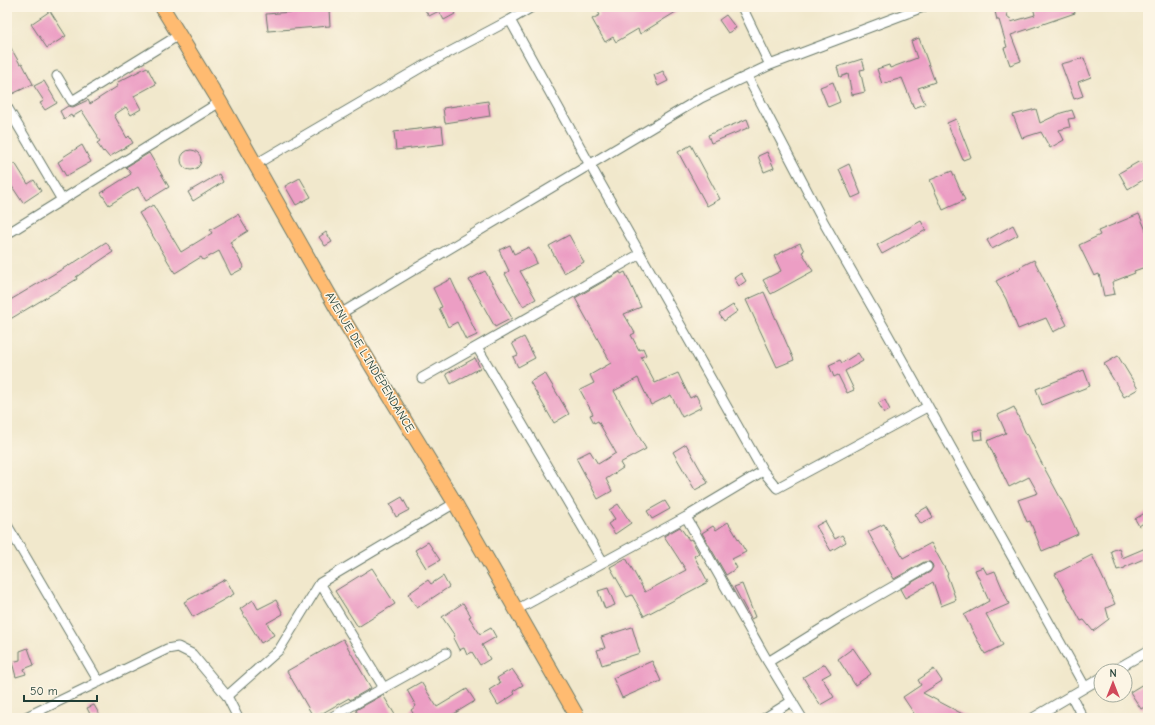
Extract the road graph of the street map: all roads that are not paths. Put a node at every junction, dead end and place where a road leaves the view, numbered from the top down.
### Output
1 (162, 7) edge
2 (532, 7) edge
3 (742, 7) edge
4 (923, 7) edge
5 (510, 20) junction
6 (179, 35) junction
7 (770, 64) junction
8 (57, 76) dead end
9 (747, 76) junction
10 (220, 102) junction
11 (7, 107) edge
12 (256, 164) junction
13 (590, 165) junction
14 (62, 200) junction
15 (7, 234) edge
16 (640, 254) junction
17 (340, 314) junction
18 (477, 347) junction
19 (422, 378) dead end
20 (927, 407) junction
21 (763, 471) junction
22 (455, 503) junction
23 (686, 517) junction
24 (7, 525) edge
25 (603, 562) junction
26 (927, 567) dead end
27 (320, 583) junction
28 (516, 610) junction
29 (1148, 651) edge
30 (446, 653) dead end
31 (768, 662) junction
32 (1127, 663) edge
33 (99, 682) junction
34 (1093, 682) edge
35 (1084, 687) junction
36 (384, 688) junction
37 (1071, 695) junction
38 (227, 696) junction
39 (792, 701) junction
40 (30, 716) edge
41 (238, 718) edge
42 (330, 718) edge
43 (578, 718) edge
44 (765, 718) edge
45 (802, 718) edge
46 (1033, 718) edge
47 (1083, 718) edge

1 - 6 main road, AVENUE DE L'INDÉPENDANCE
2 - 5 street
3 - 7 street
4 - 7 street
5 - 12 street
5 - 13 street
6 - 8 street
6 - 10 main road, AVENUE DE L'INDÉPENDANCE
7 - 9 street
9 - 13 street
9 - 20 street
10 - 12 main road, AVENUE DE L'INDÉPENDANCE
10 - 14 street
11 - 14 street
12 - 17 main road, AVENUE DE L'INDÉPENDANCE
13 - 16 street
13 - 17 street
14 - 15 street
16 - 18 street
16 - 21 street
17 - 22 main road, AVENUE DE L'INDÉPENDANCE
18 - 19 street
18 - 25 street
20 - 21 street
20 - 35 street
21 - 23 street
22 - 27 street
22 - 28 main road, AVENUE DE L'INDÉPENDANCE
23 - 25 street
23 - 31 street
24 - 33 street
25 - 28 street
26 - 31 street
27 - 36 street
27 - 38 street
28 - 43 main road, AVENUE DE L'INDÉPENDANCE
29 - 32 street
30 - 36 street
31 - 39 street
33 - 38 street
33 - 40 street
34 - 35 street
35 - 37 street
36 - 42 street
37 - 46 street
37 - 47 street
38 - 41 street
39 - 44 street
39 - 45 street

